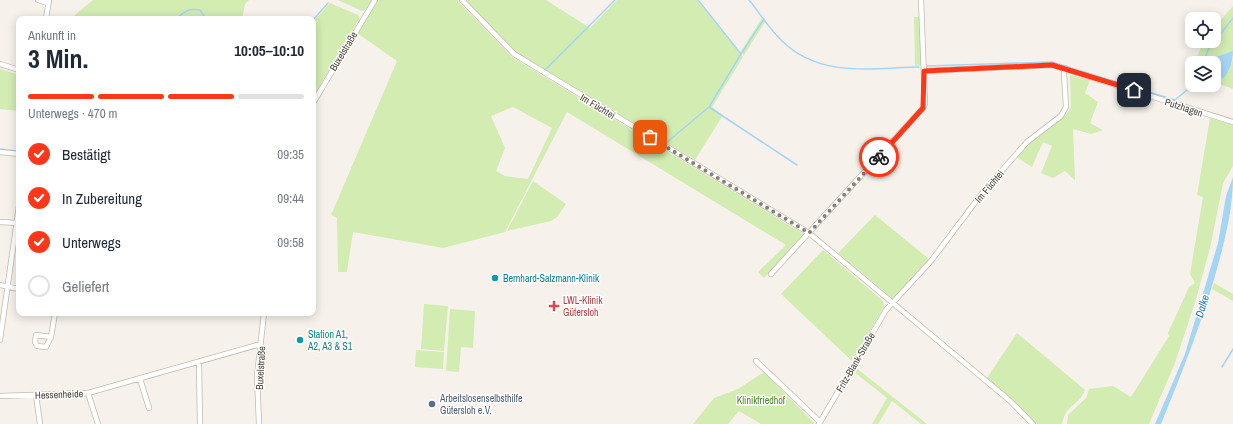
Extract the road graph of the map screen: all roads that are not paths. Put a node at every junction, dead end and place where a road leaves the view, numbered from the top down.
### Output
1 (38, 0) edge
2 (374, 0) edge
3 (462, 0) edge
4 (921, 0) edge
5 (48, 2) edge
6 (46, 16) edge
7 (0, 64) edge
8 (1065, 68) junction
9 (16, 69) edge
10 (924, 71) junction
11 (316, 98) edge
12 (1233, 122) edge
13 (0, 152) edge
14 (16, 154) edge
15 (0, 222) edge
16 (16, 223) edge
17 (809, 233) junction
18 (16, 236) edge
19 (771, 274) dead end
20 (0, 285) edge
21 (8, 288) junction
22 (16, 289) edge
23 (892, 302) junction
24 (54, 316) edge
25 (264, 316) edge
26 (51, 337) dead end
27 (0, 340) edge
28 (260, 346) junction
29 (756, 361) dead end
30 (199, 362) junction
31 (140, 379) junction
32 (88, 393) junction
33 (36, 395) junction
34 (0, 396) edge
35 (149, 408) dead end
36 (820, 423) edge
37 (40, 424) edge
38 (98, 424) edge
39 (200, 424) edge
40 (259, 424) edge
41 (1033, 424) edge

1 - 5 street
2 - 11 street, Buxelstraße
3 - 17 street, Im Füchtei
4 - 10 street
5 - 6 street
7 - 9 street
8 - 10 street, Putzhagen
8 - 12 street, Putzhagen
8 - 23 street, Im Füchtei
10 - 17 street
13 - 14 street
15 - 16 street
17 - 19 street
17 - 23 street, Im Füchtei
18 - 21 street
20 - 21 street
21 - 22 street
21 - 27 street
23 - 36 street, Fritz-Blank-Straße
23 - 41 street, Im Füchtei
24 - 26 street
25 - 28 street, Buxelstraße
28 - 30 street, Hessenheide
28 - 40 street, Buxelstraße
29 - 36 street, Fritz-Blank-Straße
30 - 31 street, Hessenheide
30 - 39 street
31 - 32 street, Hessenheide
31 - 35 street
32 - 33 street, Hessenheide
32 - 38 street
33 - 34 street, Hessenheide
33 - 37 street

